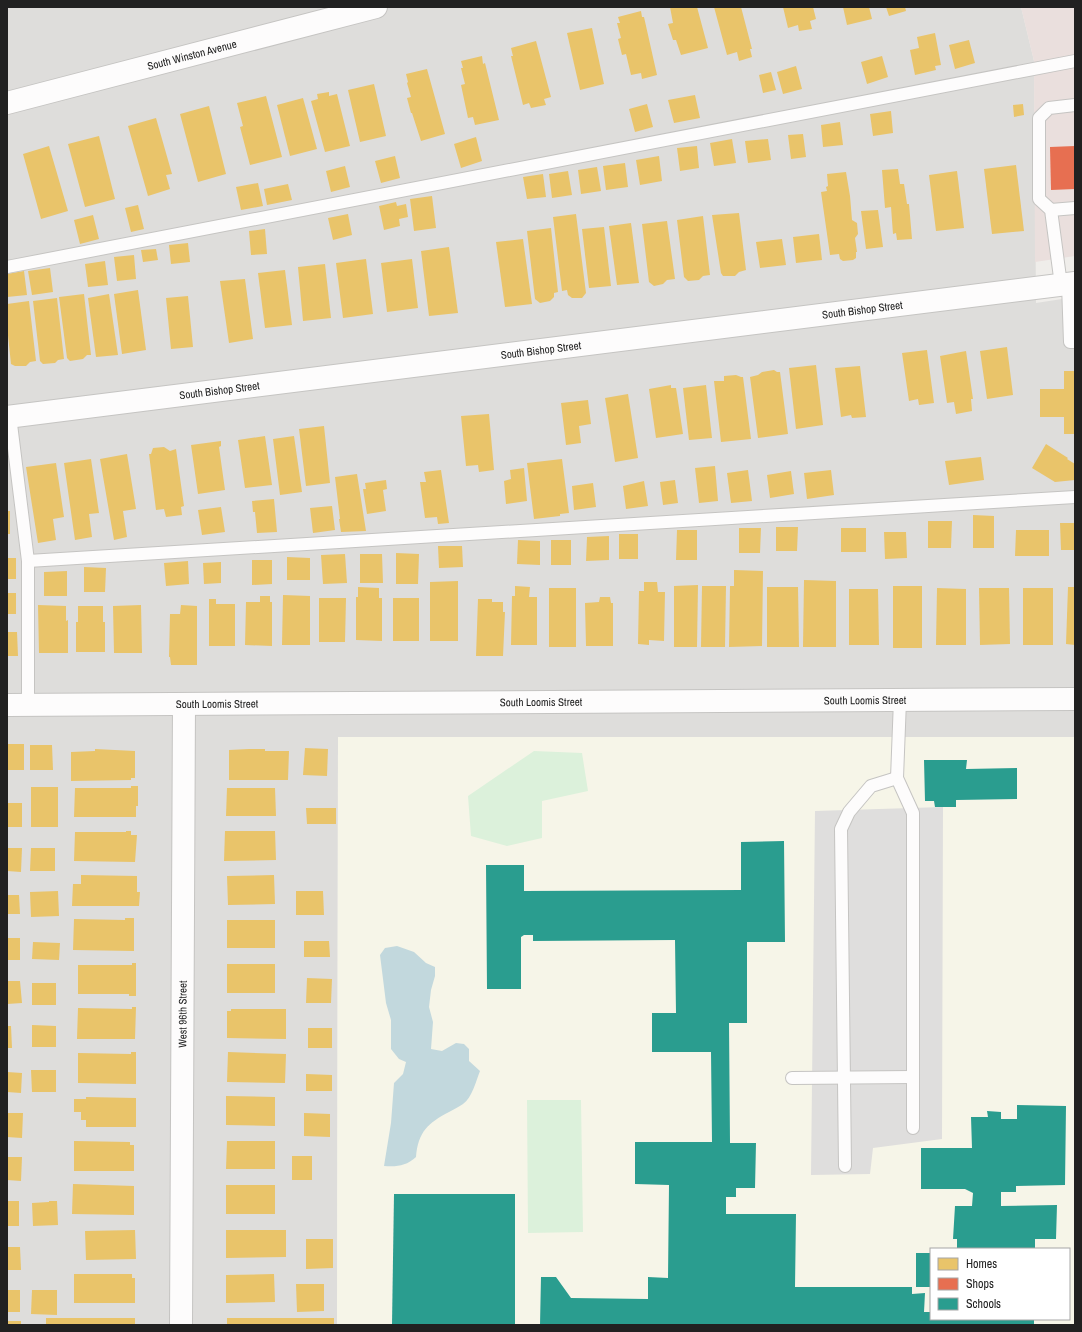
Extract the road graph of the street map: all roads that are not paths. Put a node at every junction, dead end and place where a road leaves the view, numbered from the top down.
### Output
1 (376, 7) edge
2 (1075, 61) edge
3 (7, 103) edge
4 (1075, 105) edge
5 (1075, 208) edge
6 (1051, 210) junction
7 (7, 267) edge
8 (1062, 285) edge
9 (1075, 342) edge
10 (8, 417) edge
11 (1075, 497) edge
12 (28, 561) junction
13 (1075, 699) edge
14 (900, 700) junction
15 (184, 704) junction
16 (17, 705) edge
17 (897, 778) junction
18 (913, 1077) junction
19 (792, 1078) dead end
20 (844, 1078) junction
21 (913, 1128) dead end
22 (845, 1166) dead end
23 (181, 1325) edge

1 - 3 street, South Winston Avenue
2 - 7 lane
4 - 6 lane
5 - 6 lane
6 - 8 lane
8 - 9 lane
8 - 10 street, South Bishop Street
10 - 12 lane
11 - 12 lane
12 - 16 lane
13 - 14 street, South Loomis Street
14 - 15 street, South Loomis Street
14 - 17 lane
15 - 16 street, South Loomis Street
15 - 23 street, West 96th Street
17 - 18 lane
17 - 20 lane
18 - 20 lane
18 - 21 lane
19 - 20 lane
20 - 22 lane

